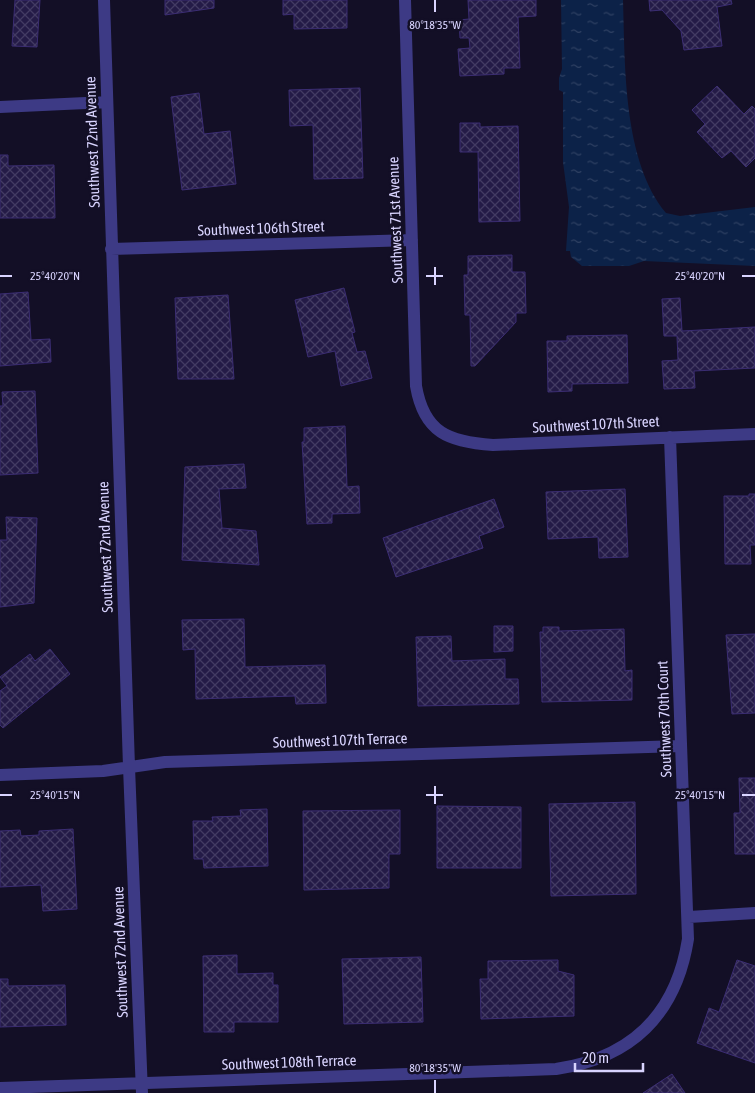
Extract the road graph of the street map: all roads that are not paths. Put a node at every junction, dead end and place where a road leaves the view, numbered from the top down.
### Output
1 (104, 0) edge
2 (405, 0) edge
3 (107, 102) junction
4 (0, 107) edge
5 (412, 240) junction
6 (111, 249) junction
7 (440, 432) joint
8 (755, 434) edge
9 (670, 437) junction
10 (681, 746) junction
11 (129, 767) junction
12 (0, 775) edge
13 (755, 913) edge
14 (688, 917) junction
15 (578, 1066) joint
16 (0, 1088) edge
17 (142, 1088) edge

1 - 3 street, Southwest 72nd Avenue
2 - 5 street, Southwest 71st Avenue
3 - 4 street
3 - 6 street, Southwest 72nd Avenue
5 - 6 street, Southwest 106th Street
5 - 7 street, Southwest 71st Avenue
6 - 11 street, Southwest 72nd Avenue
7 - 9 street, Southwest 107th Street
8 - 9 street, Southwest 107th Street
9 - 10 street, Southwest 70th Court
10 - 11 street, Southwest 107th Terrace
10 - 14 street, Southwest 70th Court
11 - 12 street, Southwest 107th Terrace
11 - 17 street, Southwest 72nd Avenue
13 - 14 street
14 - 15 street, Southwest 70th Court
15 - 17 street, Southwest 108th Terrace
16 - 17 street, Southwest 108th Terrace

